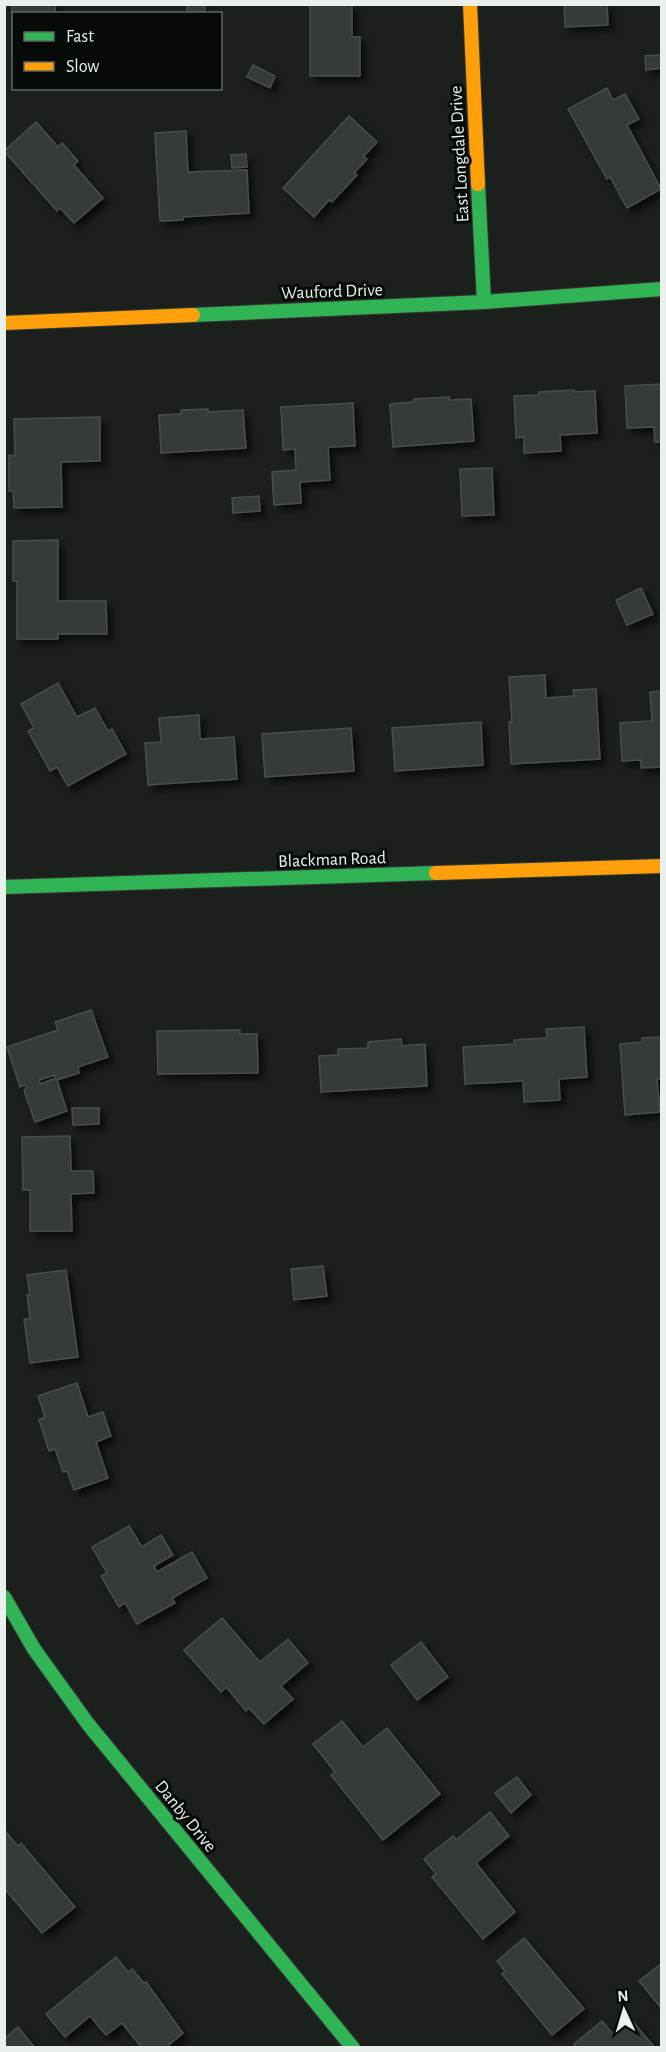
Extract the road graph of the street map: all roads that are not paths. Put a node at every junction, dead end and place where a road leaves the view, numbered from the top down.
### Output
1 (470, 4) edge
2 (662, 289) edge
3 (484, 302) junction
4 (4, 323) edge
5 (662, 866) edge
6 (4, 887) edge
7 (4, 1597) edge
8 (353, 2048) edge

1 - 3 street, East Longdale Drive
2 - 3 street, Wauford Drive
3 - 4 street, Wauford Drive
5 - 6 street, Blackman Road
7 - 8 street, Danby Drive

